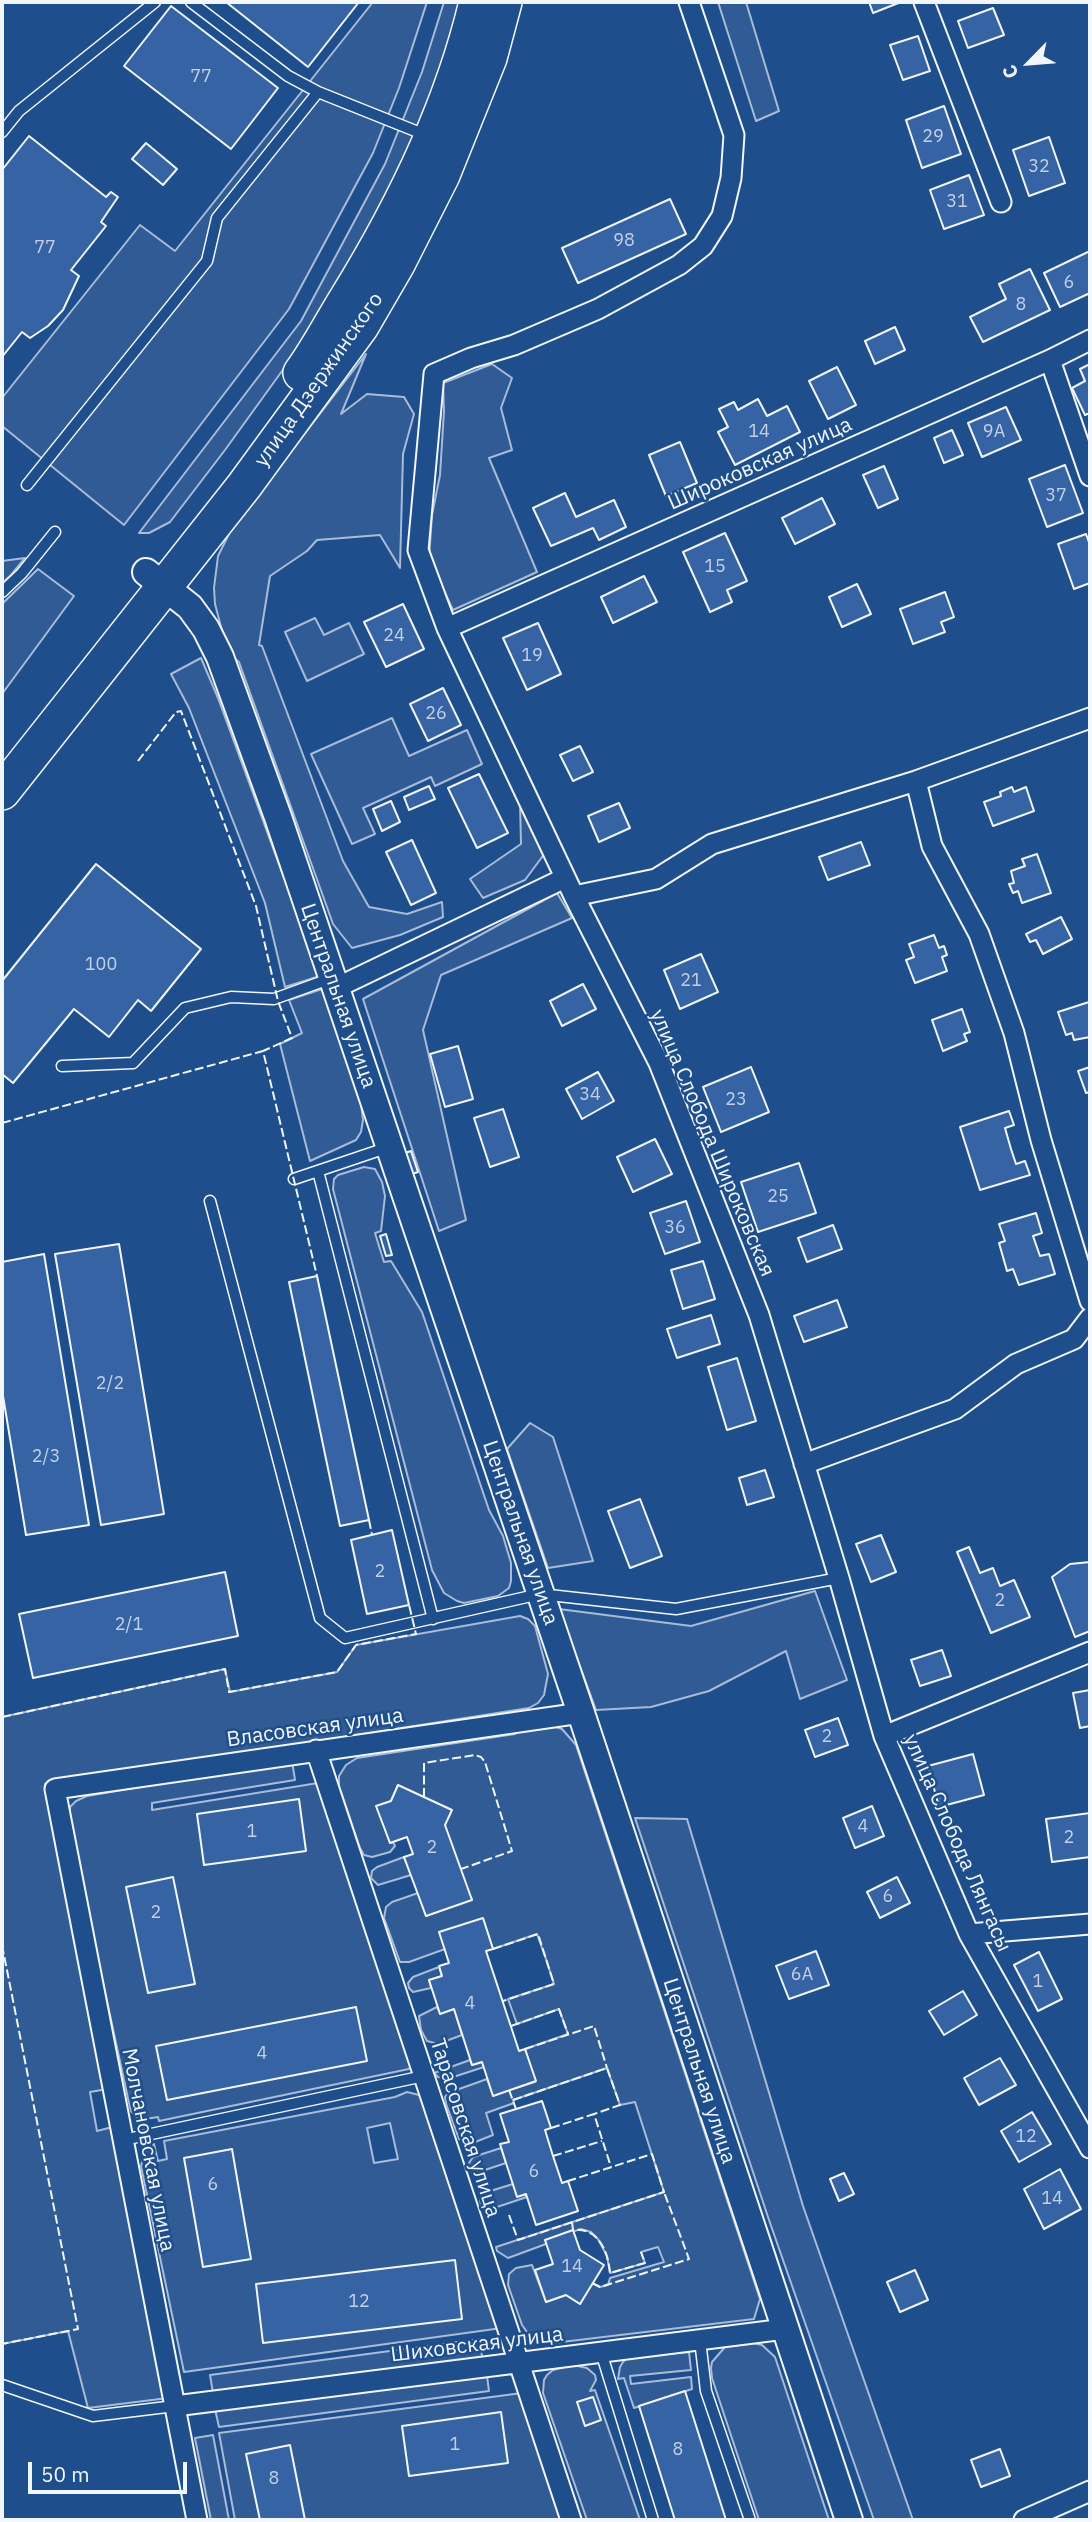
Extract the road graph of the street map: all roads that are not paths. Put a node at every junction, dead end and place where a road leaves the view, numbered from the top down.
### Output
1 (155, 2) edge
2 (191, 2) edge
3 (477, 2) edge
4 (505, 2) edge
5 (689, 2) edge
6 (924, 2) edge
7 (318, 92) junction
8 (2, 132) edge
9 (431, 137) junction
10 (1000, 202) dead end
11 (1090, 340) edge
12 (1050, 360) junction
13 (1090, 476) edge
14 (26, 485) dead end
15 (55, 532) dead end
16 (156, 578) junction
17 (2, 592) edge
18 (447, 628) junction
19 (1090, 718) edge
20 (2, 754) edge
21 (916, 780) junction
22 (2, 792) edge
23 (565, 878) junction
24 (574, 896) junction
25 (334, 983) junction
26 (62, 1066) dead end
27 (389, 1147) junction
28 (318, 1171) junction
29 (294, 1179) dead end
30 (209, 1201) dead end
31 (1090, 1301) edge
32 (1090, 1318) edge
33 (804, 1464) junction
34 (839, 1578) junction
35 (540, 1594) junction
36 (433, 1619) junction
37 (1090, 1652) edge
38 (581, 1713) junction
39 (884, 1736) junction
40 (316, 1750) junction
41 (55, 1789) joint
42 (1090, 1924) edge
43 (970, 1934) junction
44 (424, 2076) junction
45 (123, 2140) junction
46 (1090, 2148) edge
47 (785, 2329) junction
48 (700, 2340) junction
49 (601, 2352) junction
50 (519, 2364) junction
51 (2, 2385) edge
52 (175, 2406) junction
53 (1090, 2491) edge
54 (197, 2520) edge
55 (571, 2520) edge
56 (653, 2520) edge
57 (750, 2520) edge
58 (849, 2520) edge
59 (1024, 2520) edge

1 - 8 lane
2 - 7 lane
3 - 9 highway, улица Дзержинского
4 - 16 highway, улица Дзержинского
5 - 18 street, улица Слобода Широковская
6 - 10 street
7 - 9 lane
7 - 14 lane
9 - 16 highway, улица Дзержинского
11 - 12 street, Широковская улица
12 - 13 street
12 - 18 street, Широковская улица
15 - 17 lane
16 - 20 highway
16 - 22 highway
16 - 25 street, Центральная улица
18 - 23 street, улица Слобода Широковская
19 - 21 street
21 - 24 street
21 - 31 street
23 - 24 street, улица Слобода Широковская
23 - 25 street
24 - 33 street, улица Слобода Широковская
25 - 26 lane
25 - 27 street, Центральная улица
27 - 28 lane
27 - 35 street, Центральная улица
28 - 29 lane
28 - 36 lane
30 - 36 lane
32 - 33 street
33 - 34 street, улица Слобода Широковская
34 - 35 lane
34 - 39 street, улица Слобода Лянгасы
35 - 36 lane
35 - 38 street, Центральная улица
37 - 39 street
38 - 40 street, Власовская улица
38 - 47 street, Центральная улица
39 - 43 street, улица Слобода Лянгасы
40 - 41 street, Власовская улица
40 - 44 street, Тарасовская улица
41 - 45 street, Молчановская улица
42 - 43 street
43 - 46 street, улица Слобода Лянгасы
44 - 45 lane
44 - 50 street, Тарасовская улица
45 - 52 street, Молчановская улица
47 - 48 street, Шиховская улица
47 - 58 street, Центральная улица
48 - 49 street, Шиховская улица
48 - 57 lane
49 - 50 street, Шиховская улица
49 - 56 lane
50 - 52 street, Шиховская улица
50 - 55 street, Тарасовская улица
51 - 52 lane
52 - 54 street, Молчановская улица
53 - 59 street

